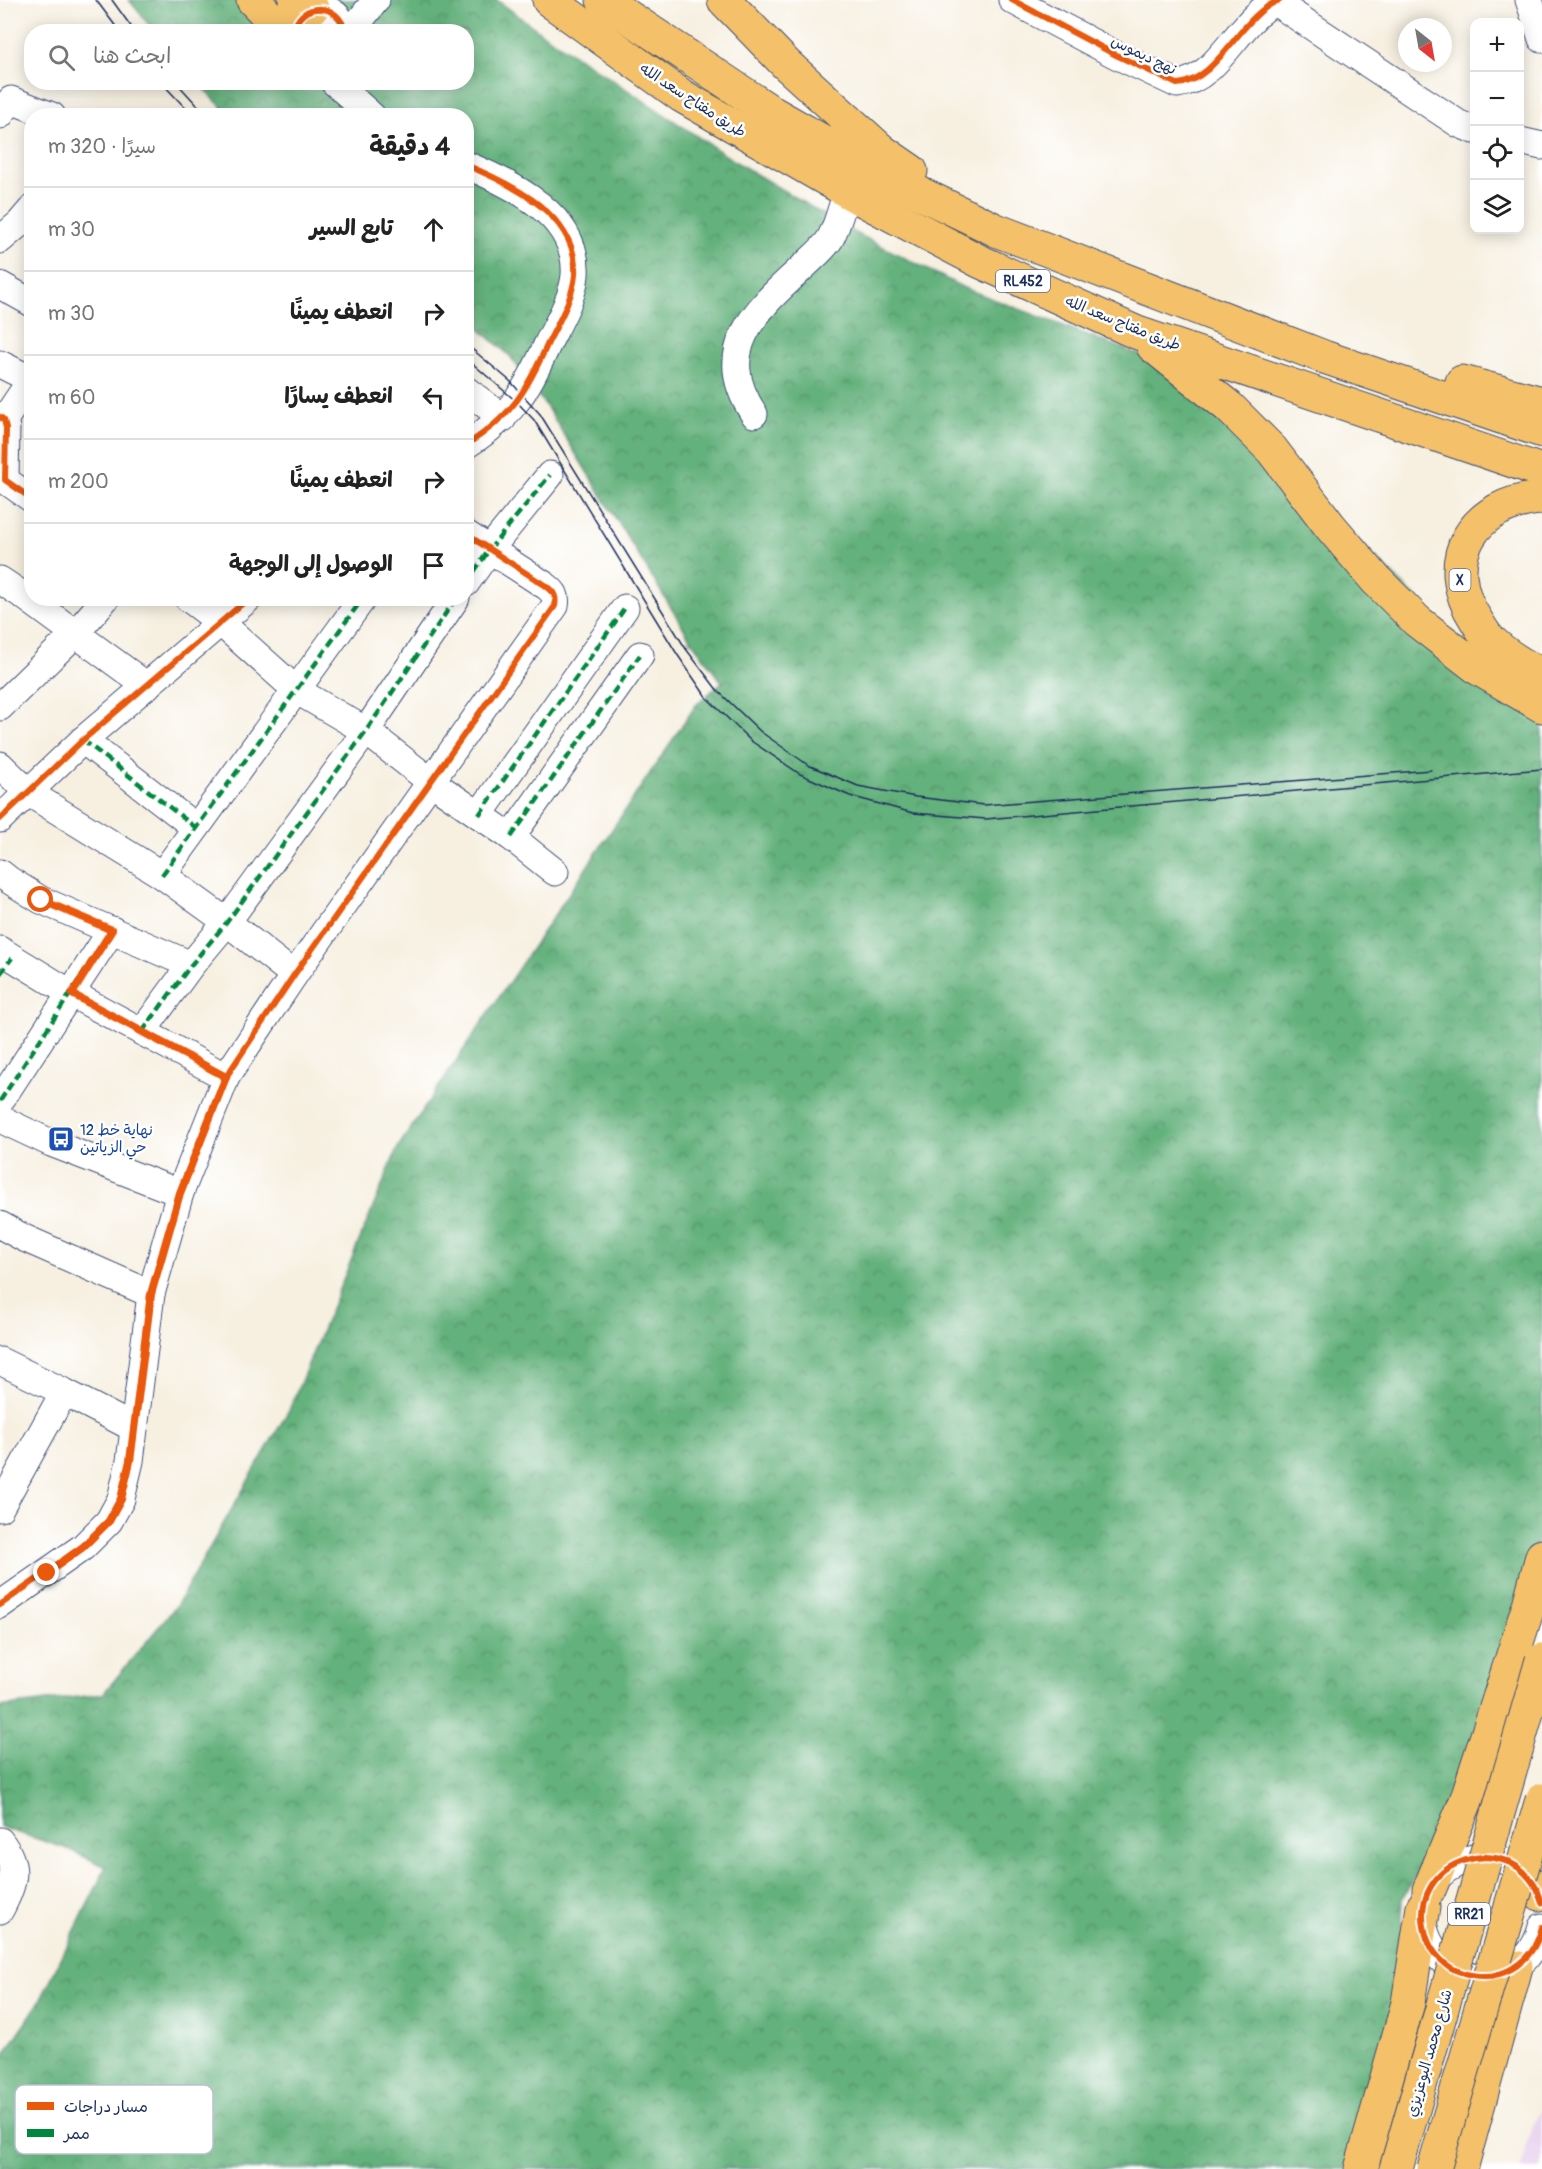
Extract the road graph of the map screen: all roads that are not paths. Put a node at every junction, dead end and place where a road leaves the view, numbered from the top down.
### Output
1 (254, 0) edge
2 (376, 0) edge
3 (549, 0) edge
4 (603, 0) edge
5 (724, 0) edge
6 (1012, 0) edge
7 (1529, 0) edge
8 (1277, 1) edge
9 (311, 9) edge
10 (276, 24) edge
11 (344, 24) edge
12 (355, 24) edge
13 (1542, 39) edge
14 (343, 90) edge
15 (363, 90) edge
16 (4, 103) edge
17 (24, 108) edge
18 (365, 108) edge
19 (370, 108) edge
20 (1470, 128) edge
21 (1524, 142) edge
22 (1542, 146) edge
23 (474, 168) edge
24 (847, 191) junction
25 (996, 230) junction
26 (0, 285) edge
27 (24, 298) edge
28 (1136, 332) junction
29 (1324, 357) junction
30 (0, 364) edge
31 (24, 376) edge
32 (24, 389) edge
33 (474, 396) edge
34 (1542, 403) edge
35 (754, 414) dead end
36 (2, 418) edge
37 (503, 418) junction
38 (1542, 431) edge
39 (474, 439) edge
40 (1542, 471) edge
41 (550, 475) dead end
42 (3, 487) edge
43 (24, 496) edge
44 (1542, 498) edge
45 (474, 540) edge
46 (489, 550) junction
47 (474, 572) edge
48 (0, 580) edge
49 (24, 596) edge
50 (38, 606) edge
51 (99, 606) edge
52 (199, 606) edge
53 (239, 606) edge
54 (357, 606) edge
55 (451, 606) edge
56 (625, 608) dead end
57 (220, 622) junction
58 (75, 634) junction
59 (640, 655) dead end
60 (1542, 674) edge
61 (147, 686) junction
62 (296, 690) junction
63 (5, 692) edge
64 (1542, 706) edge
65 (366, 731) junction
66 (83, 741) junction
67 (0, 765) edge
68 (430, 781) junction
69 (29, 793) junction
70 (479, 815) junction
71 (0, 819) edge
72 (195, 827) junction
73 (511, 837) junction
74 (555, 872) dead end
75 (0, 873) edge
76 (162, 875) junction
77 (227, 922) junction
78 (112, 930) junction
79 (4, 960) edge
80 (191, 965) junction
81 (294, 975) junction
82 (72, 994) junction
83 (142, 1032) junction
84 (226, 1077) junction
85 (0, 1101) edge
86 (0, 1119) edge
87 (180, 1193) junction
88 (0, 1226) edge
89 (151, 1294) junction
90 (0, 1360) edge
91 (64, 1392) junction
92 (134, 1428) junction
93 (0, 1508) edge
94 (1542, 1556) edge
95 (0, 1605) edge
96 (1542, 1660) edge
97 (1542, 1800) edge
98 (0, 1841) edge
99 (1541, 1894) edge
100 (1426, 1898) junction
101 (0, 1910) edge
102 (1542, 1928) edge
103 (1529, 1962) edge
104 (1361, 2169) edge
105 (1396, 2169) edge
106 (1434, 2169) edge
107 (1461, 2169) edge

1 - 10 highway
2 - 12 street
3 - 24 highway, طريق مفتاح سعد الله / RL452
4 - 25 highway, RL452
5 - 25 highway
6 - 8 street, نهج ديموس
7 - 13 street
8 - 20 street
9 - 11 street
14 - 18 street
15 - 19 street
16 - 17 street
21 - 22 street
23 - 37 street
24 - 28 highway, طريق مفتاح سعد الله / RL452
24 - 35 street
25 - 29 highway, RL452
26 - 27 street
28 - 40 highway, طريق مفتاح سعد الله / RL452
28 - 64 highway
29 - 34 highway
29 - 38 highway, RL452
30 - 31 street
32 - 36 street
33 - 37 street
36 - 42 street
37 - 39 street
41 - 46 street
42 - 43 street
44 - 60 highway, X
45 - 46 street
46 - 47 street
46 - 68 street
48 - 49 street
50 - 58 street
51 - 58 street
52 - 57 street
53 - 57 street
54 - 62 street
55 - 65 street
56 - 70 street
57 - 61 street
57 - 62 street
58 - 61 street
58 - 63 street
59 - 73 street
61 - 66 street
62 - 65 street
62 - 72 street
65 - 68 street
65 - 77 street
66 - 69 street
66 - 72 street
67 - 69 street
68 - 70 street
68 - 81 street
69 - 71 street
69 - 76 street
70 - 73 street
72 - 76 street
73 - 74 street
75 - 78 street
76 - 77 street
77 - 80 street
77 - 81 street
78 - 80 street
78 - 82 street
79 - 82 street
80 - 83 street
81 - 84 street
82 - 83 street
82 - 85 street
83 - 84 street
84 - 87 street
86 - 87 street
87 - 89 street
88 - 89 street
89 - 92 street
90 - 91 street
91 - 92 street
91 - 93 street
92 - 95 street
94 - 100 highway
96 - 105 highway, شارع محمد البوعزيزي / RR21, bridge
97 - 106 highway, RR21, bridge
98 - 101 street
99 - 100 street
100 - 103 street
100 - 104 highway
102 - 103 street
103 - 107 highway

